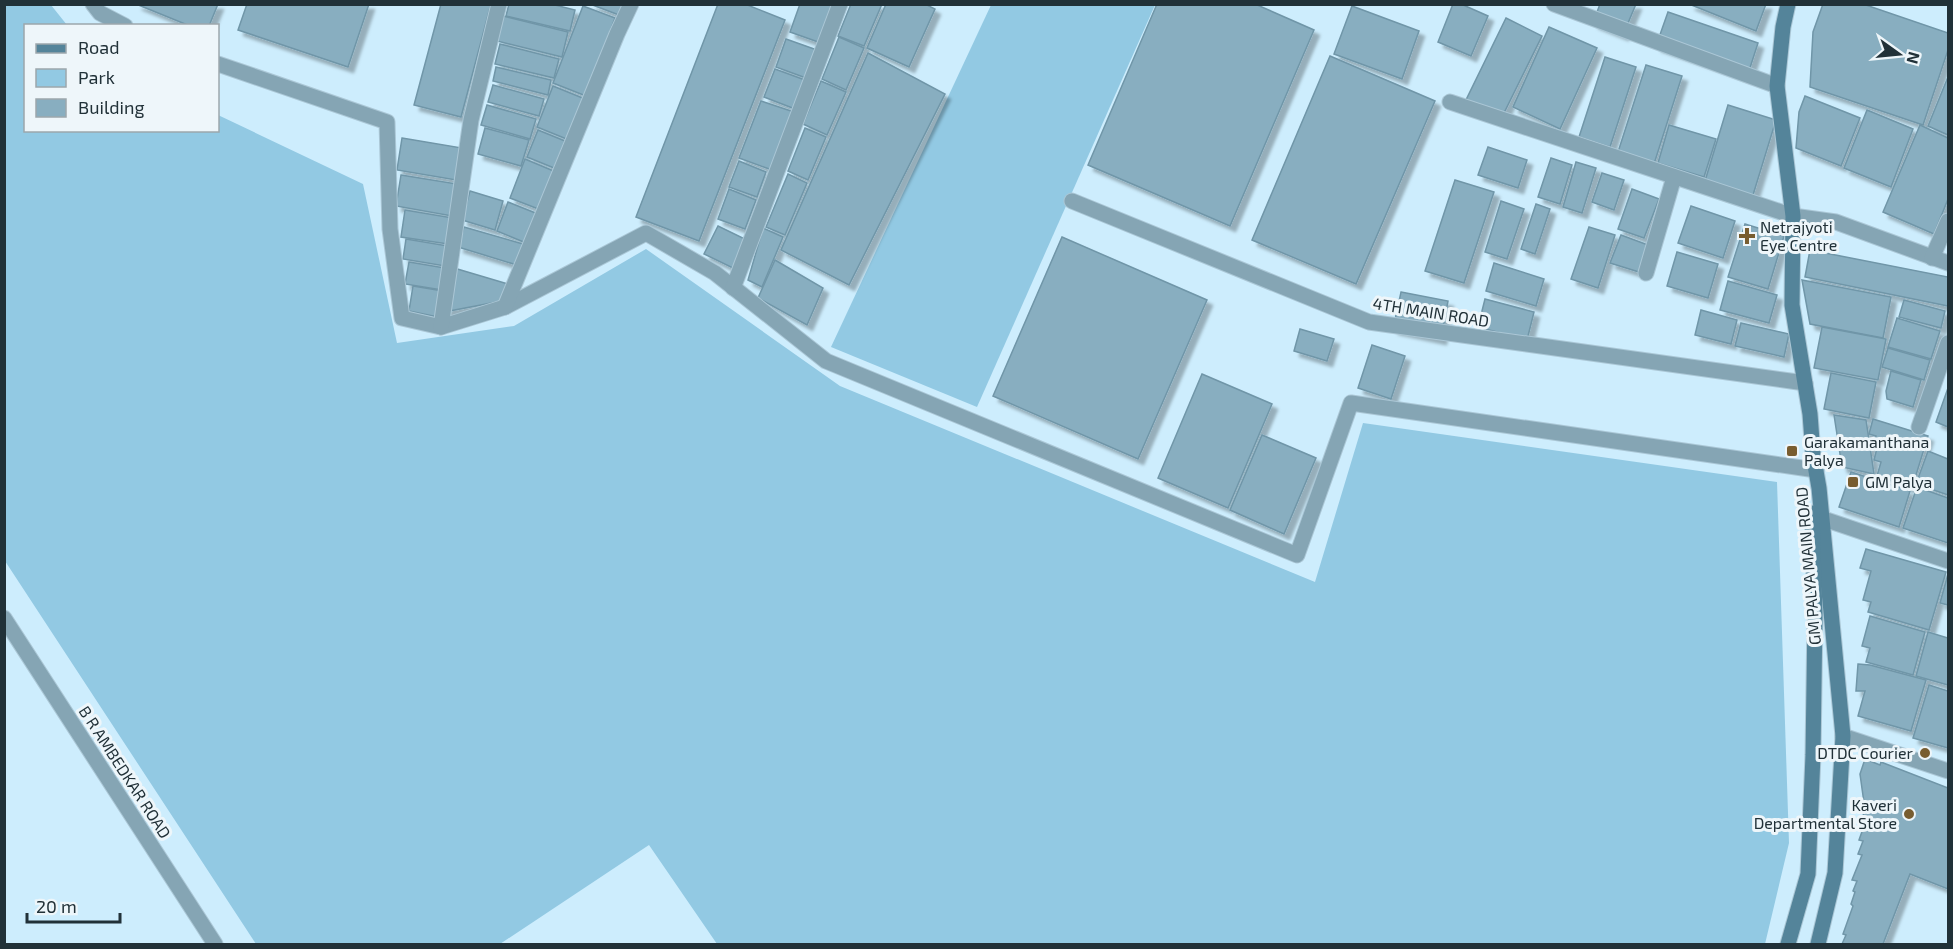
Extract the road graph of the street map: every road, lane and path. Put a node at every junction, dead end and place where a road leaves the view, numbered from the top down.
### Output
1 (93, 4) edge
2 (499, 4) edge
3 (631, 4) edge
4 (840, 4) edge
5 (1554, 4) edge
6 (1788, 4) edge
7 (121, 24) edge
8 (219, 64) edge
9 (1777, 86) junction
10 (1450, 102) dead end
11 (1674, 177) junction
12 (1072, 201) dead end
13 (1792, 216) junction
14 (1948, 221) edge
15 (1932, 258) junction
16 (1948, 263) edge
17 (1646, 273) dead end
18 (733, 288) junction
19 (506, 307) junction
20 (441, 327) junction
21 (1948, 344) edge
22 (1804, 383) junction
23 (1919, 427) dead end
24 (1816, 470) junction
25 (1820, 488) junction
26 (1821, 518) junction
27 (1948, 561) edge
28 (4, 618) edge
29 (1843, 736) junction
30 (1948, 771) edge
31 (216, 945) edge
32 (1788, 945) edge
33 (1818, 945) edge

1 - 7 street
2 - 20 street
3 - 19 street
4 - 18 street
5 - 9 street
6 - 9 main road, GM PALYA MAIN ROAD
8 - 20 street
9 - 13 main road, GM PALYA MAIN ROAD
10 - 11 street
11 - 13 street
11 - 17 street
12 - 22 street, 4TH MAIN ROAD
13 - 15 street
13 - 22 main road, GM PALYA MAIN ROAD
14 - 15 street
15 - 16 street
18 - 19 street
18 - 24 street
19 - 20 street
21 - 23 street
22 - 24 main road, GM PALYA MAIN ROAD
24 - 25 main road, GM PALYA MAIN ROAD
25 - 26 main road, GM PALYA MAIN ROAD
25 - 32 main road
26 - 27 street
26 - 29 main road, GM PALYA MAIN ROAD
28 - 31 street, B R AMBEDKAR ROAD
29 - 30 street
29 - 33 main road, GM PALYA MAIN ROAD

